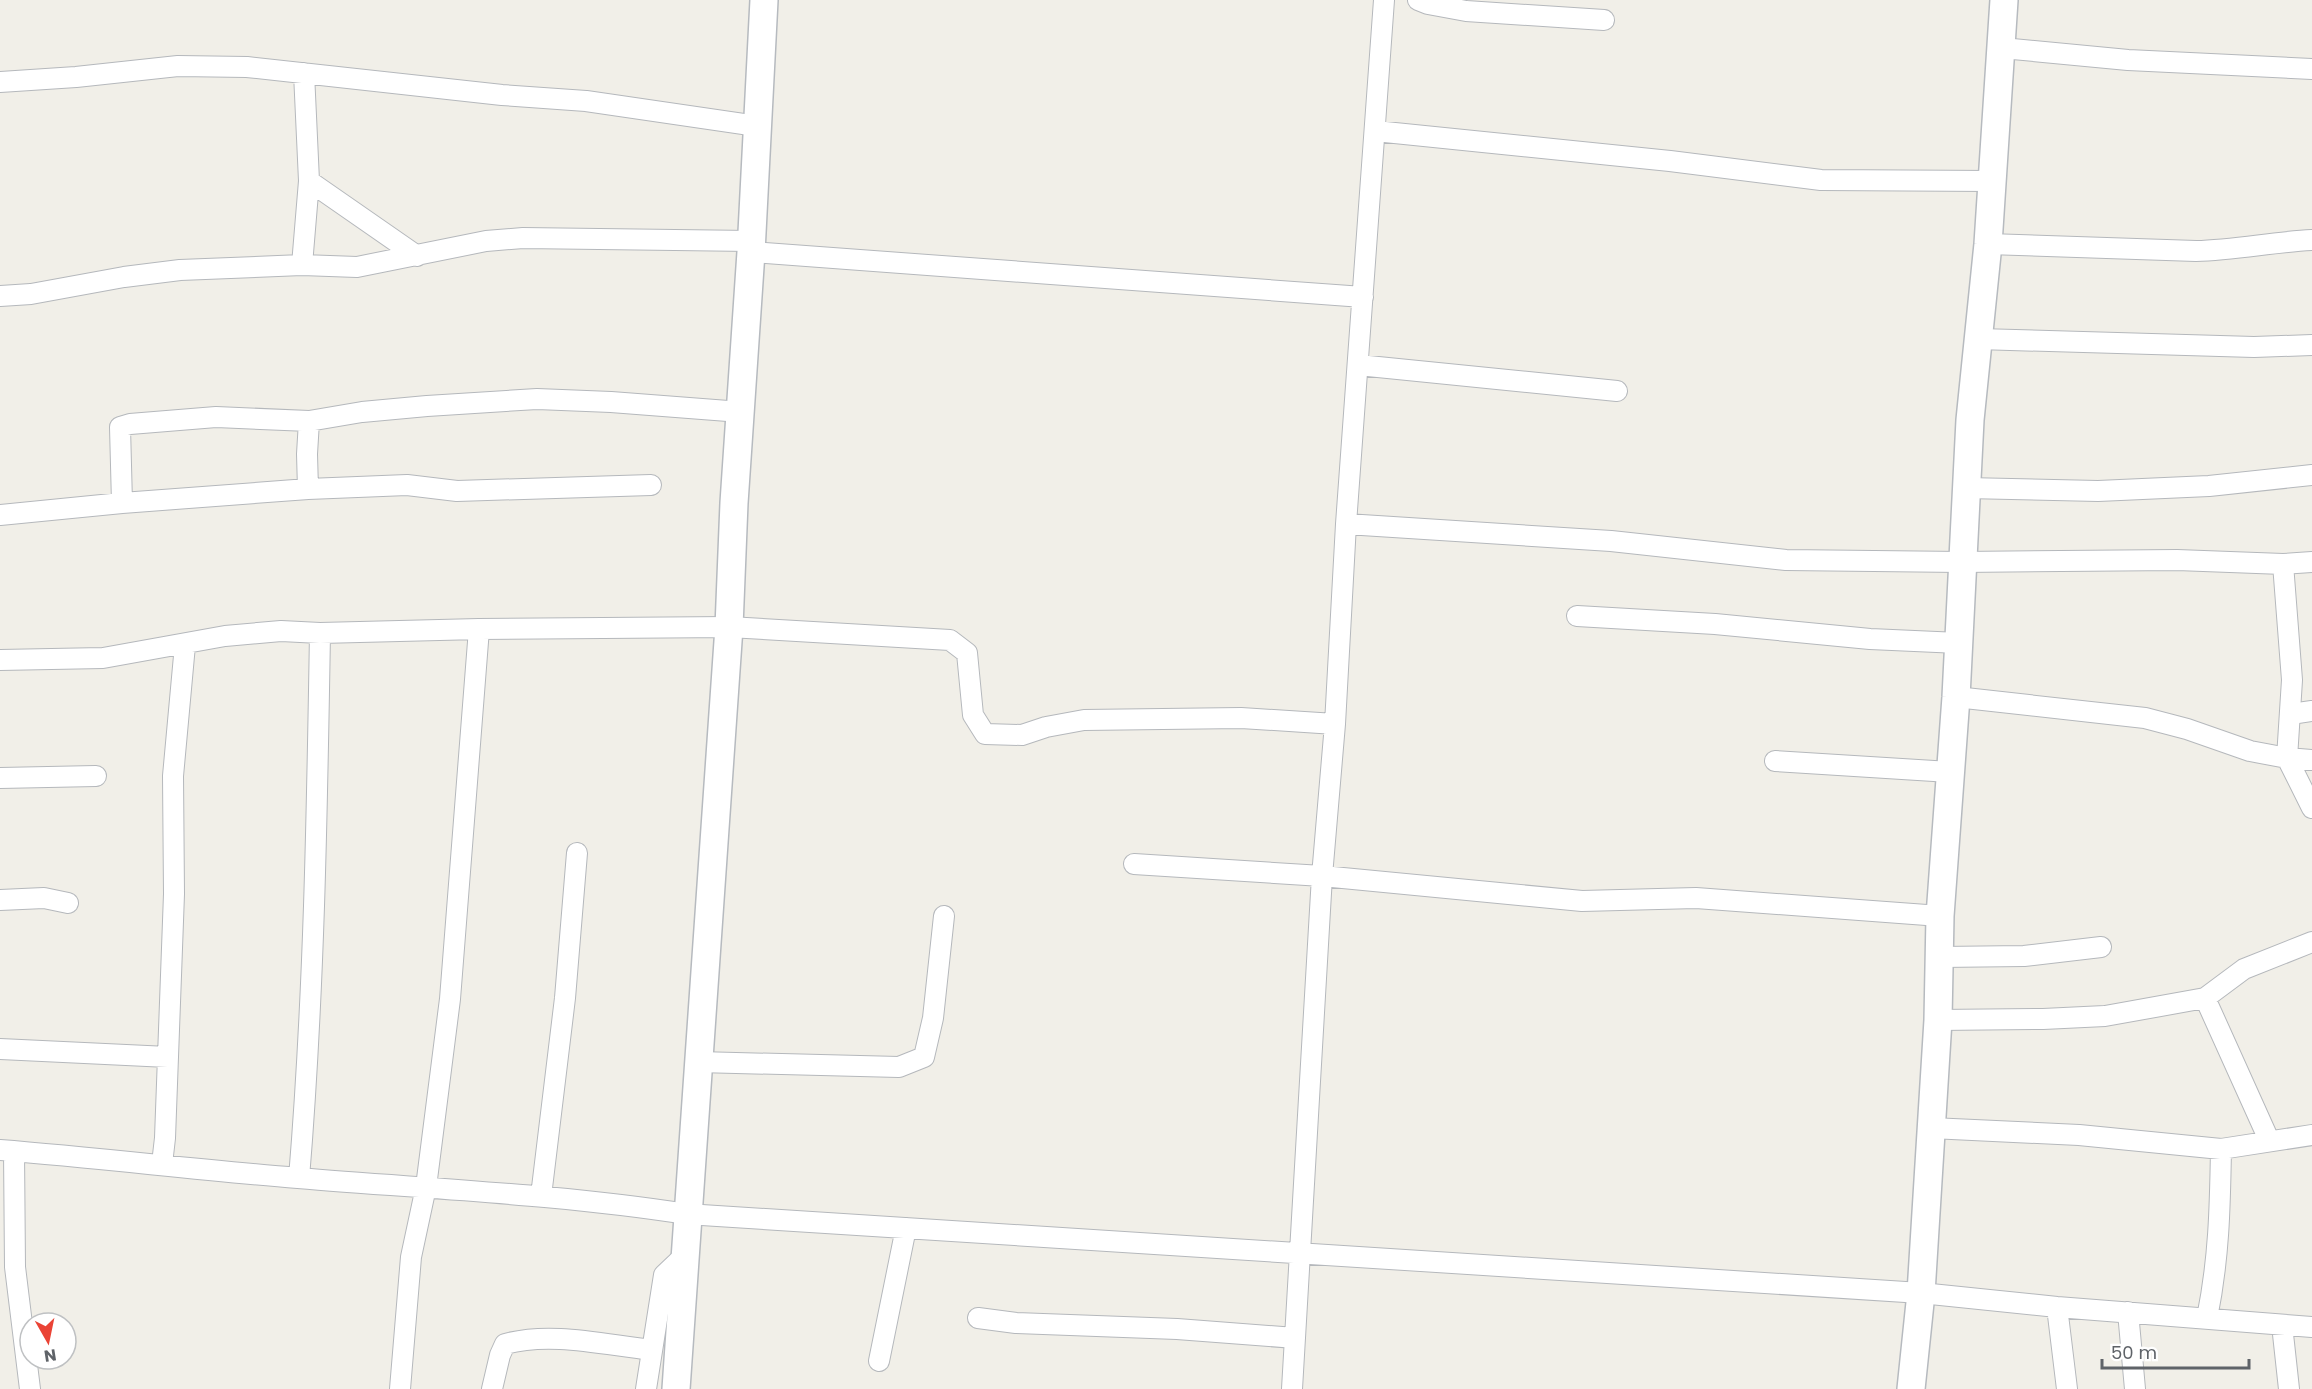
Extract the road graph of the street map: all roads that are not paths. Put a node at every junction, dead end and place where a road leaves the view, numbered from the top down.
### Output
1 (764, 0) edge
2 (1384, 0) edge
3 (1418, 0) edge
4 (2004, 0) edge
5 (1604, 20) dead end
6 (2002, 48) junction
7 (2312, 69) edge
8 (304, 73) junction
9 (0, 82) edge
10 (757, 126) junction
11 (1375, 131) junction
12 (309, 181) junction
13 (1991, 181) junction
14 (2312, 240) edge
15 (1988, 244) junction
16 (751, 246) junction
17 (417, 256) junction
18 (302, 264) junction
19 (0, 296) edge
20 (1363, 297) junction
21 (1978, 339) junction
22 (2312, 345) edge
23 (1358, 365) junction
24 (1617, 391) dead end
25 (741, 412) junction
26 (309, 421) junction
27 (2312, 475) edge
28 (651, 485) dead end
29 (1966, 488) junction
30 (308, 489) junction
31 (122, 503) junction
32 (0, 516) edge
33 (1346, 524) junction
34 (1961, 562) junction
35 (2312, 562) edge
36 (2283, 564) junction
37 (1577, 616) dead end
38 (729, 627) junction
39 (479, 629) junction
40 (320, 633) junction
41 (1959, 643) junction
42 (185, 645) junction
43 (0, 660) edge
44 (1956, 697) junction
45 (2312, 711) edge
46 (2291, 714) junction
47 (1335, 724) junction
48 (2287, 758) junction
49 (2312, 760) edge
50 (1775, 761) dead end
51 (1950, 772) junction
52 (96, 776) dead end
53 (0, 778) edge
54 (2312, 807) edge
55 (577, 853) dead end
56 (1134, 864) dead end
57 (1322, 876) junction
58 (0, 900) edge
59 (68, 903) dead end
60 (945, 916) dead end
61 (1940, 916) junction
62 (2312, 942) edge
63 (2101, 947) dead end
64 (1941, 957) junction
65 (2205, 998) junction
66 (1938, 1020) junction
67 (0, 1049) edge
68 (168, 1057) junction
69 (698, 1062) junction
70 (1931, 1128) junction
71 (2312, 1135) edge
72 (2270, 1140) junction
73 (2221, 1149) junction
74 (7, 1150) edge
75 (162, 1164) junction
76 (298, 1178) junction
77 (426, 1187) junction
78 (541, 1197) junction
79 (686, 1214) junction
80 (906, 1228) junction
81 (1301, 1252) junction
82 (684, 1256) junction
83 (1921, 1293) junction
84 (2057, 1307) junction
85 (2128, 1312) junction
86 (978, 1318) dead end
87 (2207, 1318) junction
88 (2282, 1325) junction
89 (2312, 1327) edge
90 (1295, 1338) junction
91 (652, 1350) junction
92 (879, 1360) dead end
93 (30, 1389) edge
94 (400, 1389) edge
95 (492, 1389) edge
96 (646, 1389) edge
97 (676, 1389) edge
98 (1292, 1389) edge
99 (1911, 1389) edge
100 (2067, 1389) edge
101 (2134, 1389) edge
102 (2289, 1389) edge

1 - 10 street
2 - 11 street
3 - 5 street
4 - 6 street
6 - 7 street
6 - 13 street
8 - 9 street
8 - 10 street
8 - 12 street
10 - 16 street
11 - 13 street
11 - 20 street
12 - 17 street
12 - 18 street
13 - 15 street
14 - 15 street
15 - 21 street
16 - 17 street
16 - 20 street
16 - 25 street
17 - 18 street
18 - 19 street
20 - 23 street
21 - 22 street
21 - 29 street
23 - 24 street
23 - 33 street
25 - 26 street
25 - 38 street
26 - 30 street
26 - 31 street
27 - 29 street
28 - 30 street
29 - 34 street
30 - 31 street
31 - 32 street
33 - 34 street
33 - 47 street
34 - 36 street
34 - 41 street
35 - 36 street
36 - 46 street
37 - 41 street
38 - 39 street
38 - 47 street
38 - 69 street
39 - 40 street
39 - 77 street
40 - 42 street
40 - 76 street
41 - 44 street
42 - 43 street
42 - 68 street
44 - 48 street
44 - 51 street
45 - 46 street
46 - 48 street
47 - 57 street
48 - 49 street
48 - 54 street
50 - 51 street
51 - 61 street
52 - 53 street
55 - 78 street
56 - 57 street
57 - 61 street
57 - 81 street
58 - 59 street
60 - 69 street
61 - 64 street
62 - 65 street
63 - 64 street
64 - 66 street
65 - 66 street
65 - 72 street
66 - 70 street
67 - 68 street
68 - 75 street
69 - 79 street
70 - 73 street
70 - 83 street
71 - 72 street
72 - 73 street
73 - 87 street
74 - 75 street
74 - 93 street
75 - 76 street
76 - 77 street
77 - 78 street
77 - 94 street
78 - 79 street
79 - 80 street
79 - 82 street
80 - 81 street
80 - 92 street
81 - 83 street
81 - 90 street
82 - 91 street
82 - 97 street
83 - 84 street
83 - 99 street
84 - 85 street
84 - 100 street
85 - 87 street
85 - 101 street
86 - 90 street
87 - 88 street
88 - 89 street
88 - 102 street
90 - 98 street
91 - 95 street
91 - 96 street

